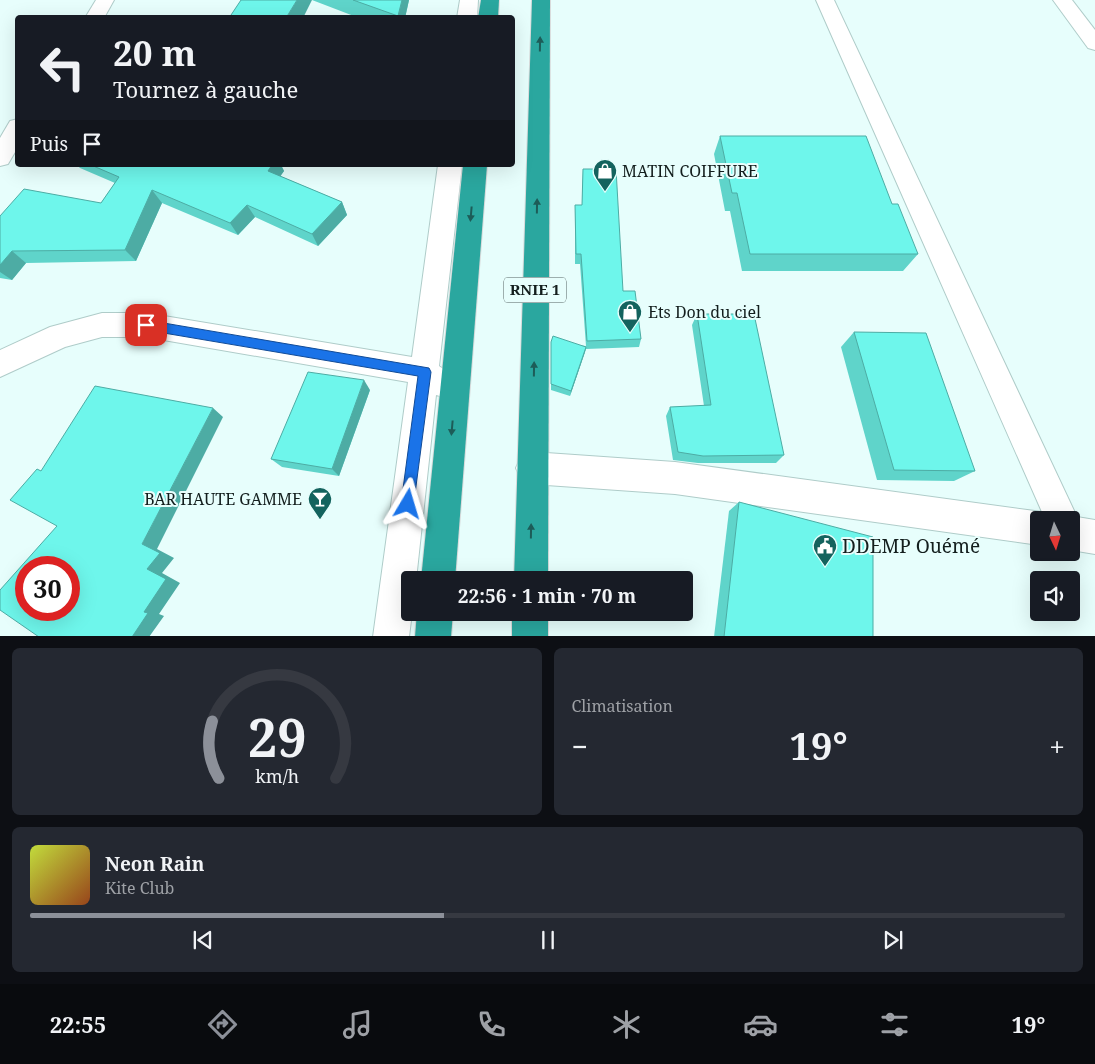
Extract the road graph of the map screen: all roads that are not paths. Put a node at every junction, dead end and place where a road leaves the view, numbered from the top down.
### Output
1 (106, 0) edge
2 (469, 0) edge
3 (490, 0) edge
4 (541, 0) edge
5 (825, 0) edge
6 (1062, 0) edge
7 (96, 15) edge
8 (467, 15) edge
9 (488, 15) edge
10 (1095, 44) edge
11 (15, 131) edge
12 (0, 158) edge
13 (450, 167) edge
14 (475, 167) edge
15 (0, 364) edge
16 (425, 372) junction
17 (455, 394) junction
18 (532, 468) junction
19 (1058, 511) edge
20 (1030, 527) edge
21 (1080, 534) edge
22 (1095, 537) edge
23 (439, 571) edge
24 (531, 571) edge
25 (435, 621) edge
26 (530, 621) edge
27 (391, 636) edge
28 (433, 636) edge
29 (530, 636) edge

1 - 7 street
2 - 8 street
3 - 9 highway
18 -> 4 highway, RNIE 1
5 - 19 street
6 - 10 street
11 - 12 street
13 - 16 street
14 -> 17 highway
15 - 16 street
16 - 17 street
16 - 27 street
17 -> 23 highway
18 - 20 street
24 -> 18 highway, RNIE 1
21 - 22 street
25 - 28 highway
26 - 29 highway

